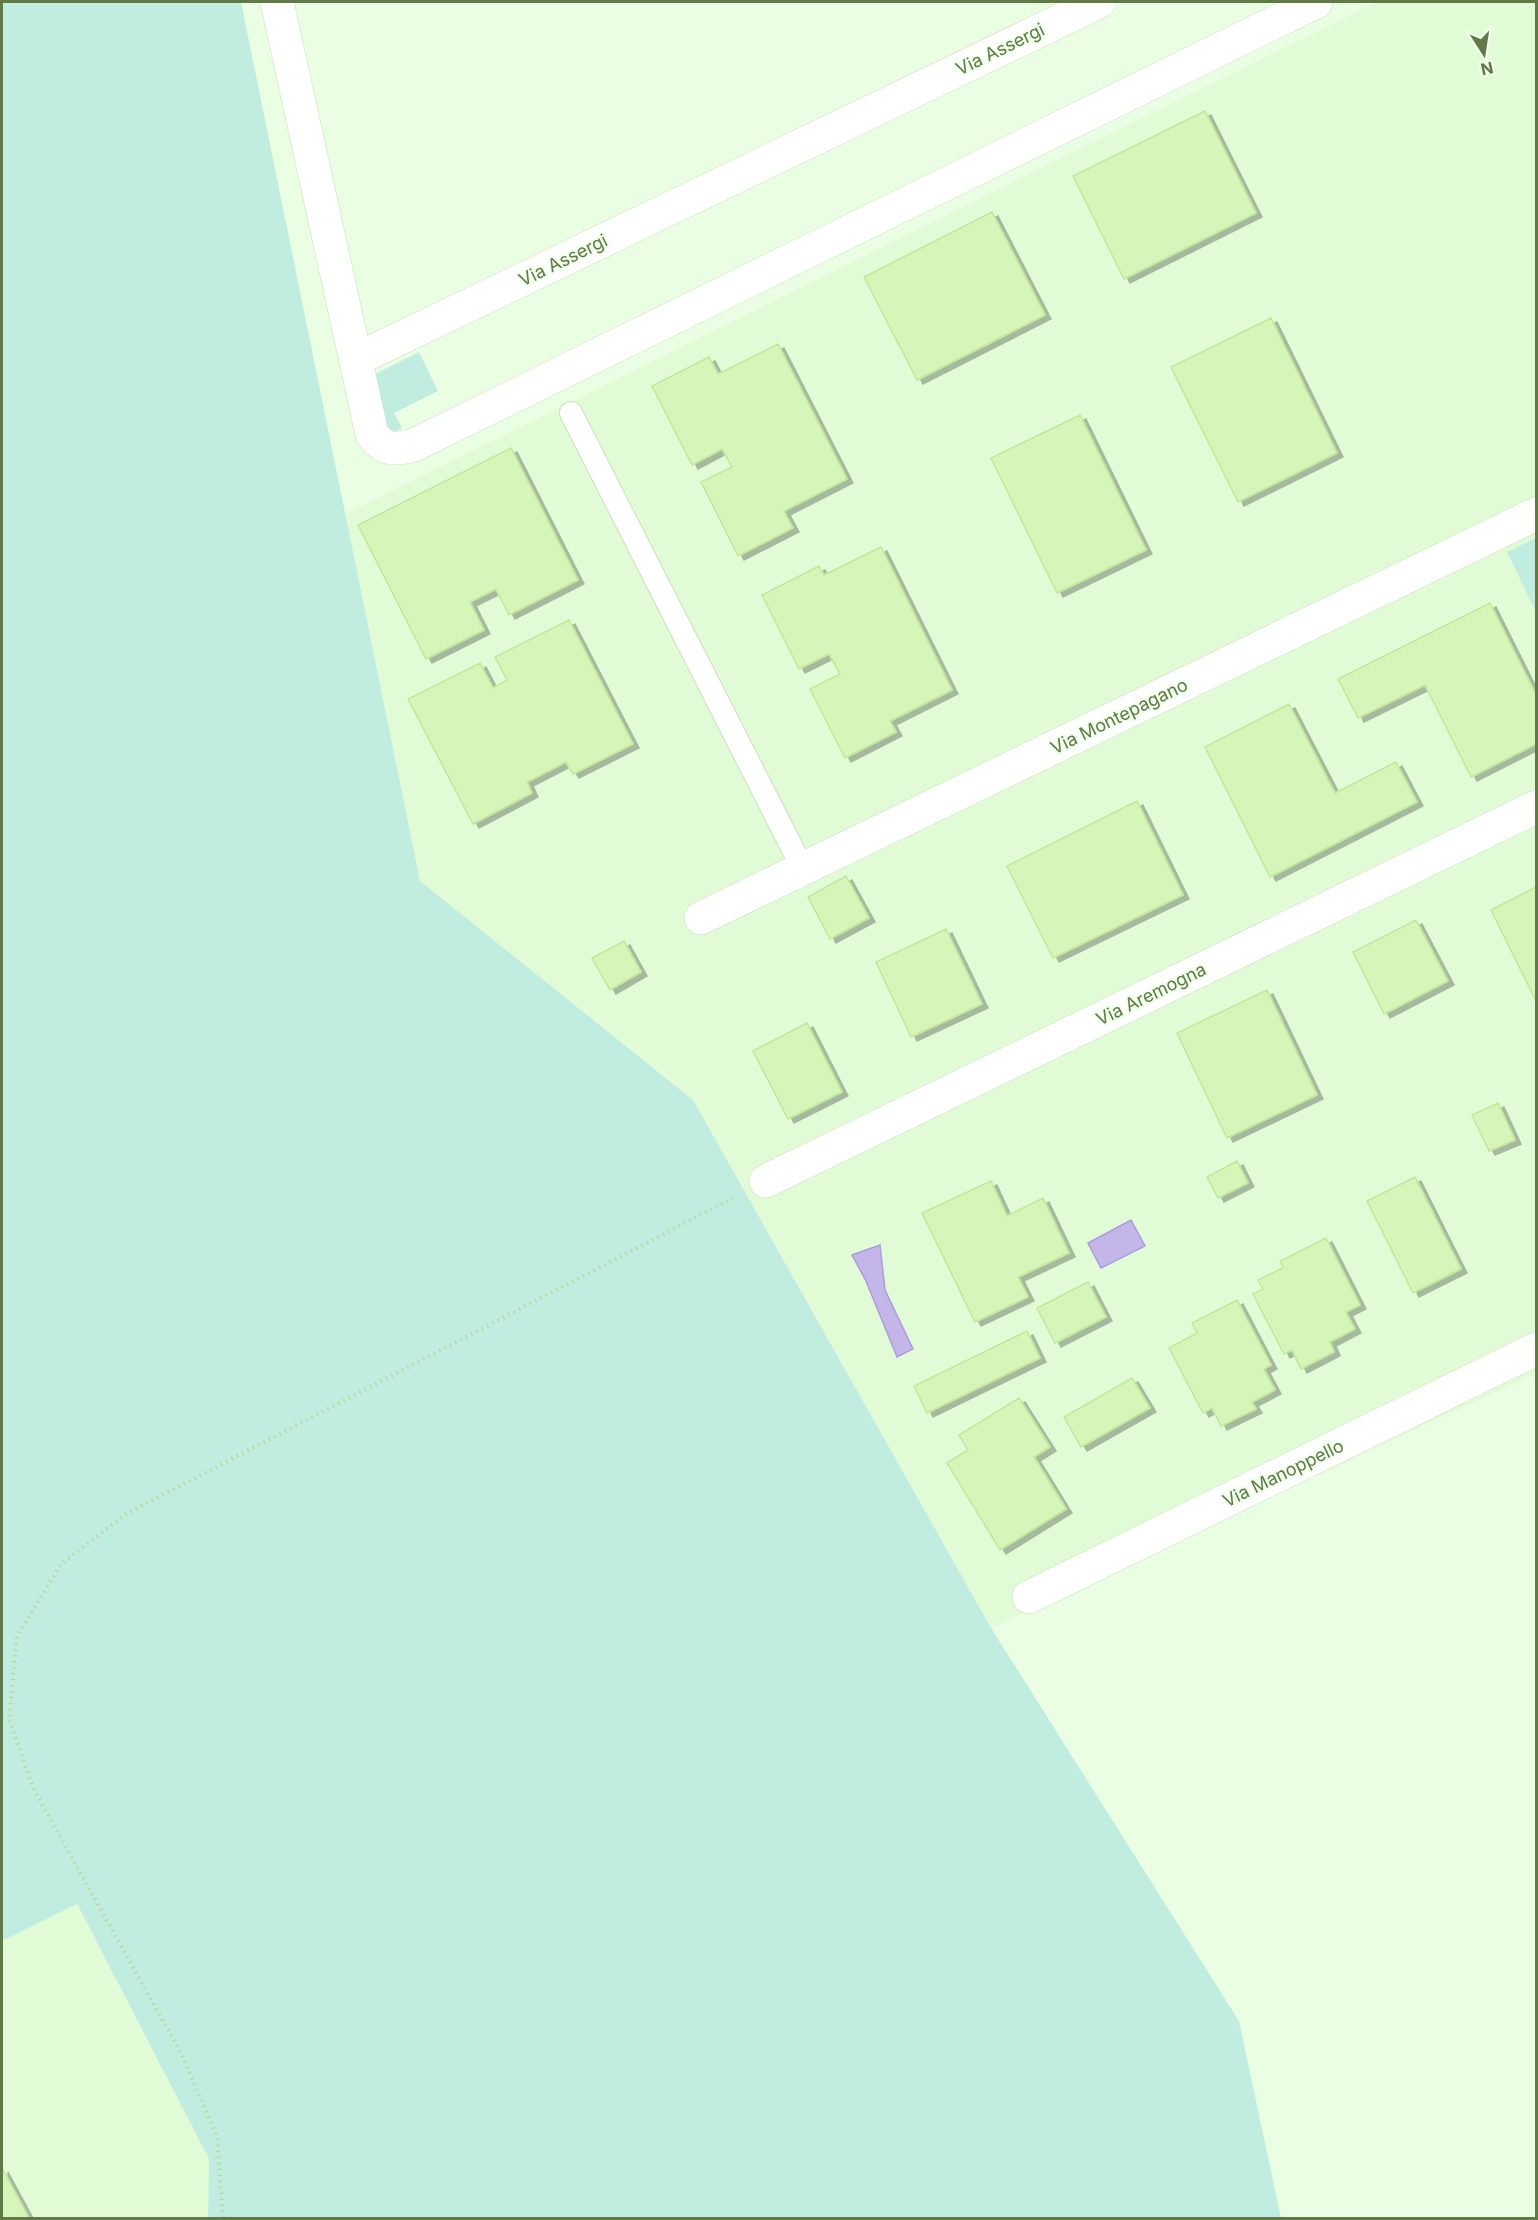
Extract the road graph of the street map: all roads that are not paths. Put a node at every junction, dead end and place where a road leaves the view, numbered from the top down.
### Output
1 (277, 2) edge
2 (1099, 2) edge
3 (1316, 2) edge
4 (357, 359) junction
5 (571, 413) dead end
6 (1536, 514) edge
7 (1536, 807) edge
8 (803, 869) junction
9 (701, 918) dead end
10 (766, 1182) road end
11 (1536, 1349) edge
12 (1029, 1597) dead end

1 - 4 street
2 - 4 street, Via Assergi
3 - 4 street
5 - 8 lane
6 - 8 street, Via Montepagano
7 - 10 street, Via Aremogna
8 - 9 street, Via Montepagano
11 - 12 street, Via Manoppello

